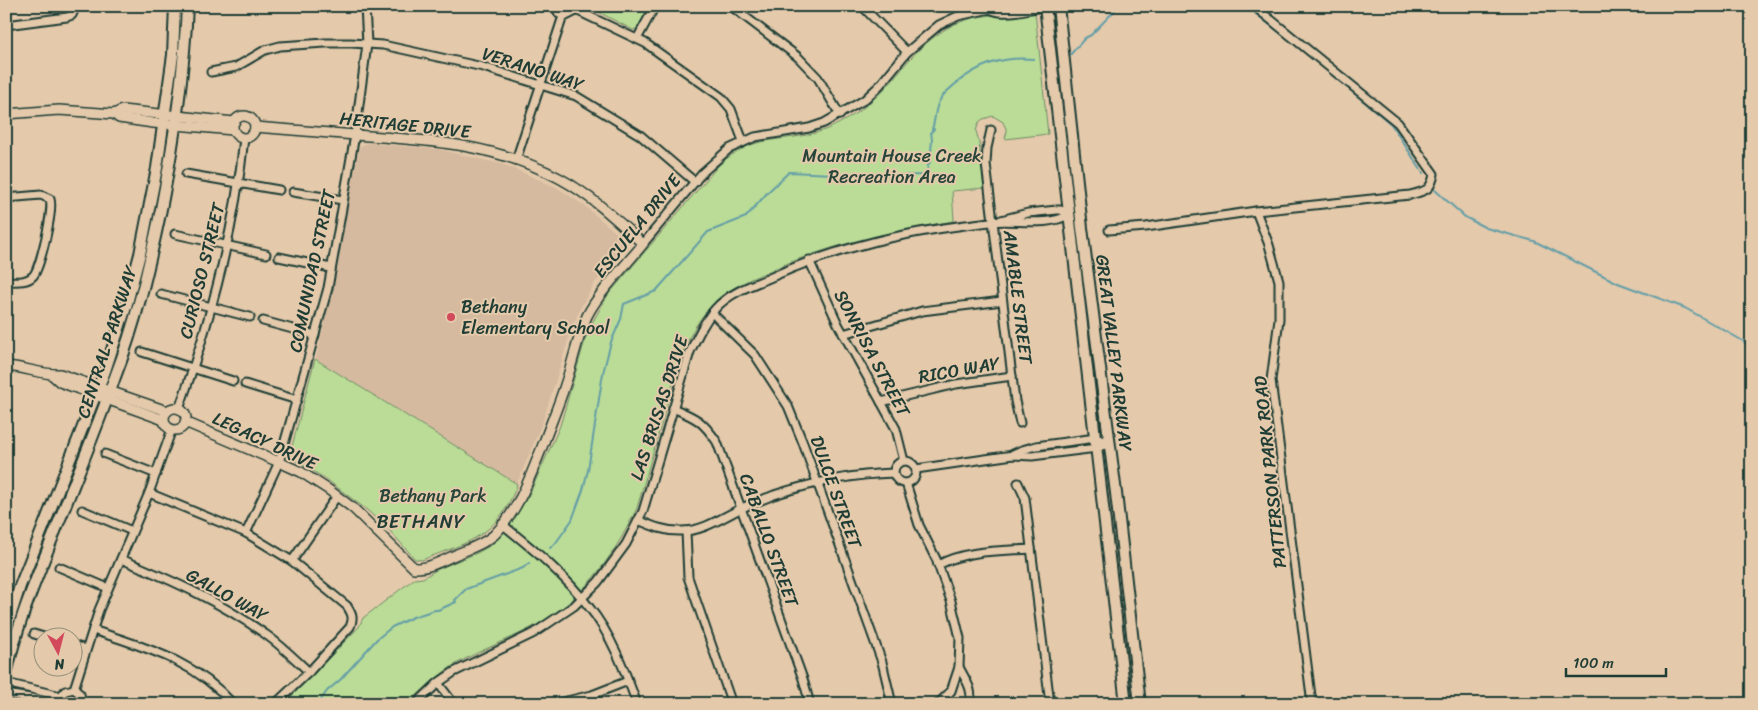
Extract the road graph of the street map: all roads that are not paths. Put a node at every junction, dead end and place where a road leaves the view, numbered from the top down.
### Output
1 (175, 6) edge
2 (187, 6) edge
3 (365, 6) edge
4 (555, 6) edge
5 (655, 6) edge
6 (730, 6) edge
7 (862, 6) edge
8 (1040, 6) edge
9 (1045, 6) edge
10 (1058, 6) edge
11 (1254, 6) edge
12 (76, 8) edge
13 (576, 8) edge
14 (992, 8) edge
15 (742, 9) edge
16 (969, 10) edge
17 (562, 16) junction
18 (6, 25) edge
19 (637, 39) junction
20 (368, 44) junction
21 (907, 52) junction
22 (211, 72) dead end
23 (541, 85) junction
24 (6, 114) edge
25 (840, 115) junction
26 (164, 120) junction
27 (176, 121) junction
28 (234, 126) junction
29 (255, 127) junction
30 (991, 130) dead end
31 (355, 135) junction
32 (244, 138) junction
33 (743, 142) junction
34 (516, 160) junction
35 (186, 174) dead end
36 (695, 182) junction
37 (238, 183) junction
38 (279, 190) dead end
39 (293, 192) dead end
40 (6, 198) edge
41 (343, 200) junction
42 (1256, 211) junction
43 (1069, 215) junction
44 (994, 222) junction
45 (1082, 228) junction
46 (1108, 230) dead end
47 (175, 234) dead end
48 (643, 244) junction
49 (226, 245) junction
50 (266, 254) dead end
51 (279, 257) dead end
52 (809, 260) junction
53 (331, 268) junction
54 (6, 281) edge
55 (161, 294) dead end
56 (1002, 301) junction
57 (211, 307) junction
58 (712, 313) junction
59 (250, 318) dead end
60 (263, 321) dead end
61 (315, 334) junction
62 (843, 334) junction
63 (142, 352) dead end
64 (6, 366) edge
65 (194, 368) junction
66 (1012, 376) junction
67 (233, 381) dead end
68 (245, 384) dead end
69 (98, 392) junction
70 (109, 395) junction
71 (297, 400) junction
72 (881, 402) junction
73 (179, 408) junction
74 (672, 408) junction
75 (167, 411) junction
76 (164, 420) junction
77 (185, 422) junction
78 (1020, 422) dead end
79 (172, 429) junction
80 (1096, 443) junction
81 (1109, 443) junction
82 (104, 454) dead end
83 (904, 461) junction
84 (279, 462) junction
85 (916, 469) junction
86 (894, 473) junction
87 (156, 474) junction
88 (906, 482) junction
89 (817, 483) junction
90 (1018, 483) dead end
91 (150, 493) junction
92 (337, 496) junction
93 (742, 508) junction
94 (82, 510) dead end
95 (638, 520) junction
96 (502, 524) junction
97 (132, 531) junction
98 (686, 531) junction
99 (246, 533) junction
100 (1031, 549) junction
101 (121, 559) junction
102 (292, 561) junction
103 (938, 564) junction
104 (59, 567) dead end
105 (420, 568) joint
106 (108, 588) junction
107 (582, 599) junction
108 (6, 629) edge
109 (93, 630) junction
110 (82, 648) edge
111 (86, 649) junction
112 (959, 668) junction
113 (309, 672) junction
114 (6, 676) edge
115 (628, 681) junction
116 (6, 683) edge
117 (438, 684) junction
118 (74, 690) junction
119 (6, 694) edge
120 (60, 701) edge
121 (82, 704) edge
122 (233, 704) edge
123 (275, 704) edge
124 (416, 704) edge
125 (454, 704) edge
126 (554, 704) edge
127 (637, 704) edge
128 (732, 704) edge
129 (810, 704) edge
130 (892, 704) edge
131 (938, 704) edge
132 (969, 704) edge
133 (1050, 704) edge
134 (1126, 704) edge
135 (1140, 704) edge
136 (1312, 704) edge

1 - 26 main road, CENTRAL PARKWAY
2 - 27 main road, CENTRAL PARKWAY
3 - 20 street, COMUNIDAD STREET
4 - 17 street
5 - 19 street
6 - 15 street
7 - 21 street
8 - 14 street, ESCUELA DRIVE
9 - 43 main road, GREAT VALLEY PARKWAY
10 - 45 main road, GREAT VALLEY PARKWAY
11 - 42 street
12 - 18 street
13 - 17 street
13 - 19 street
14 - 16 street, ESCUELA DRIVE
15 - 25 street
16 - 21 street, ESCUELA DRIVE
17 - 23 street
19 - 33 street
20 - 22 street, VERANO WAY
20 - 23 street, VERANO WAY
20 - 31 street, COMUNIDAD STREET
21 - 25 street, ESCUELA DRIVE
23 - 34 street
23 - 36 street, VERANO WAY
24 - 26 street, HERITAGE DRIVE
25 - 33 street, ESCUELA DRIVE
26 - 27 street, HERITAGE DRIVE
26 - 69 main road, CENTRAL PARKWAY
27 - 28 street, HERITAGE DRIVE
27 - 70 main road, CENTRAL PARKWAY
28 - 29 street, HERITAGE DRIVE
28 - 32 street
29 - 31 street, HERITAGE DRIVE
29 - 32 street
30 - 44 street, AMABLE STREET
31 - 34 street, HERITAGE DRIVE
31 - 41 street, COMUNIDAD STREET
32 - 37 street, CURIOSO STREET
33 - 36 street, ESCUELA DRIVE
34 - 48 street, HERITAGE DRIVE
35 - 37 street
36 - 48 street, ESCUELA DRIVE
37 - 38 street
37 - 49 street, CURIOSO STREET
39 - 41 street
40 - 54 street
41 - 53 street, COMUNIDAD STREET
42 - 46 street
42 - 136 street, PATTERSON PARK ROAD
43 - 44 street, LAS BRISAS DRIVE
43 - 45 main road
43 - 80 main road, GREAT VALLEY PARKWAY
44 - 52 street, LAS BRISAS DRIVE
44 - 56 street, AMABLE STREET
45 - 81 main road, GREAT VALLEY PARKWAY
47 - 49 street
48 - 96 street, ESCUELA DRIVE
49 - 50 street
49 - 57 street, CURIOSO STREET
51 - 53 street
52 - 58 street, LAS BRISAS DRIVE
52 - 62 street, SONRISA STREET
53 - 61 street, COMUNIDAD STREET
55 - 57 street
56 - 62 street
56 - 66 street, AMABLE STREET
57 - 59 street
57 - 65 street, CURIOSO STREET
58 - 74 street, LAS BRISAS DRIVE
58 - 89 street, DULCE STREET
60 - 61 street
61 - 71 street, COMUNIDAD STREET
62 - 72 street, SONRISA STREET
63 - 65 street
64 - 69 street
65 - 67 street
65 - 73 street, CURIOSO STREET
66 - 72 street, RICO WAY
66 - 78 street, AMABLE STREET
68 - 71 street
69 - 70 street
69 - 108 main road, CENTRAL PARKWAY
70 - 75 street
70 - 76 street
70 - 114 main road, CENTRAL PARKWAY
71 - 84 street, COMUNIDAD STREET
72 - 83 street, SONRISA STREET
73 - 75 street
73 - 77 street
74 - 93 street, CABALLO STREET
74 - 95 street, LAS BRISAS DRIVE
75 - 76 street
76 - 79 street
77 - 79 street
77 - 84 street, LEGACY DRIVE
79 - 87 street
80 - 81 street
80 - 85 street
80 - 134 main road, GREAT VALLEY PARKWAY
81 - 135 main road, GREAT VALLEY PARKWAY
82 - 87 street
83 - 85 street
83 - 86 street
84 - 92 street, LEGACY DRIVE
84 - 99 street, COMUNIDAD STREET
85 - 88 street
86 - 88 street
86 - 89 street
87 - 91 street
88 - 103 street
89 - 93 street
89 - 130 street, DULCE STREET
90 - 100 street
91 - 97 street
91 - 99 street
92 - 102 street
92 - 105 street, LEGACY DRIVE
93 - 98 street
93 - 129 street, CABALLO STREET
94 - 97 street
95 - 98 street
95 - 107 street, LAS BRISAS DRIVE
96 - 105 street, ESCUELA DRIVE
96 - 107 street
97 - 101 street
98 - 128 street
99 - 102 street
100 - 103 street
100 - 133 street
101 - 106 street
101 - 113 street, GALLO WAY
102 - 113 street
103 - 112 street
104 - 106 street
106 - 109 street
107 - 115 street
107 - 117 street, LAS BRISAS DRIVE
109 - 111 street
109 - 122 street
110 - 111 street
111 - 118 street
112 - 131 street
112 - 132 street
113 - 123 street
115 - 126 street
115 - 127 street
116 - 120 street
117 - 124 street, LAS BRISAS DRIVE
117 - 125 street
118 - 120 street
118 - 121 street
119 - 120 street

